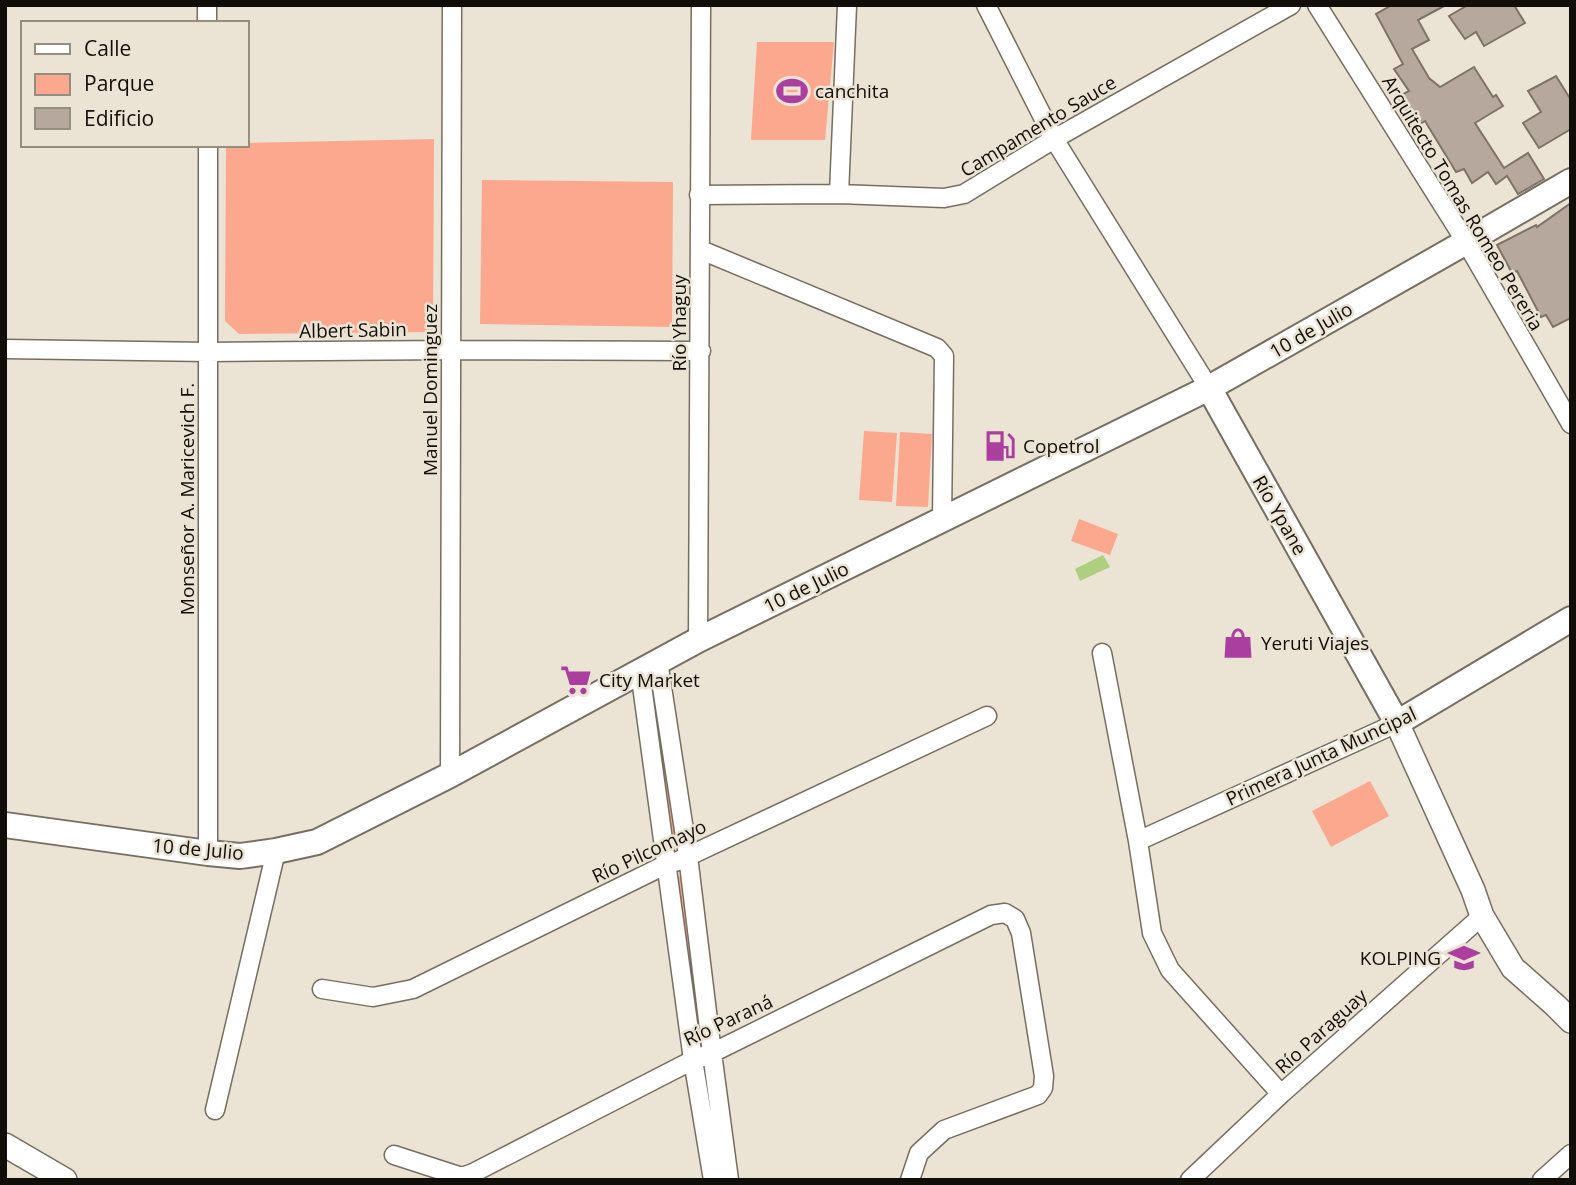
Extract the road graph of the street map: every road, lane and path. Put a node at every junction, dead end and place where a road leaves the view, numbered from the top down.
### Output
1 (452, 5) edge
2 (701, 5) edge
3 (847, 5) edge
4 (986, 5) edge
5 (1291, 5) edge
6 (1317, 5) edge
7 (1054, 139) junction
8 (208, 147) edge
9 (1571, 181) edge
10 (839, 194) junction
11 (699, 195) junction
12 (1466, 243) junction
13 (701, 250) junction
14 (5, 349) edge
15 (450, 350) junction
16 (701, 351) junction
17 (208, 352) junction
18 (1209, 388) junction
19 (1571, 424) edge
20 (942, 520) junction
21 (1571, 619) edge
22 (698, 640) junction
23 (1102, 653) dead end
24 (649, 666) junction
25 (988, 716) dead end
26 (1397, 723) junction
27 (450, 775) junction
28 (6, 826) edge
29 (1138, 841) junction
30 (276, 851) junction
31 (208, 853) junction
32 (688, 856) junction
33 (667, 864) junction
34 (1482, 916) junction
35 (322, 989) dead end
36 (1571, 1021) edge
37 (712, 1053) junction
38 (693, 1060) junction
39 (1281, 1094) junction
40 (215, 1110) dead end
41 (5, 1145) edge
42 (1571, 1154) edge
43 (394, 1155) dead end
44 (474, 1176) edge
45 (65, 1180) edge
46 (713, 1180) edge
47 (729, 1180) edge
48 (910, 1180) edge
49 (1190, 1180) edge
50 (1542, 1180) edge

1 - 15 street, Manuel Dominguez
2 - 11 street, Río Yhaguy
3 - 10 street
4 - 7 street, Río Ypane
5 - 7 street, Campamento Sauce
6 - 12 street, Arquitecto Tomas Romeo Pereria
7 - 10 street, Campamento Sauce
7 - 18 street, Río Ypane
8 - 17 street, Monseñor A. Maricevich F.
9 - 12 main road, 10 de Julio
10 - 11 street, Campamento Sauce
11 - 13 street, Río Yhaguy
12 - 18 main road, 10 de Julio
12 - 19 street, Arquitecto Tomas Romeo Pereria
13 - 16 street, Río Yhaguy
13 - 20 street
14 - 17 street, Albert Sabin
15 - 16 street, Albert Sabin
15 - 17 street, Albert Sabin
15 - 27 street, Manuel Dominguez
16 - 22 street, Río Yhaguy
17 - 31 street, Monseñor A. Maricevich F.
18 - 20 main road, 10 de Julio
18 - 26 main road, Río Ypane
20 - 22 main road, 10 de Julio
21 - 26 main road, Primera Junta Muncipal
22 - 24 main road, 10 de Julio
23 - 29 street
24 - 27 main road, 10 de Julio
24 - 32 street
24 - 33 street
25 - 32 street, Río Pilcomayo
26 - 29 street, Primera Junta Muncipal
26 - 34 street, Río Ypane
27 - 30 main road, 10 de Julio
28 - 31 main road, 10 de Julio
29 - 39 street
30 - 31 main road, 10 de Julio
30 - 40 street
32 - 33 street, Río Pilcomayo
32 - 37 street
33 - 35 street, Río Pilcomayo
33 - 38 street
34 - 36 street, Río Ypane
34 - 39 street, Río Paraguay
37 - 38 street, Río Paraná
37 - 47 street
37 - 48 street, Río Paraná
38 - 44 street, Río Paraná
38 - 46 street
39 - 49 street, Río Paraguay
41 - 45 street
42 - 50 street
43 - 44 street

